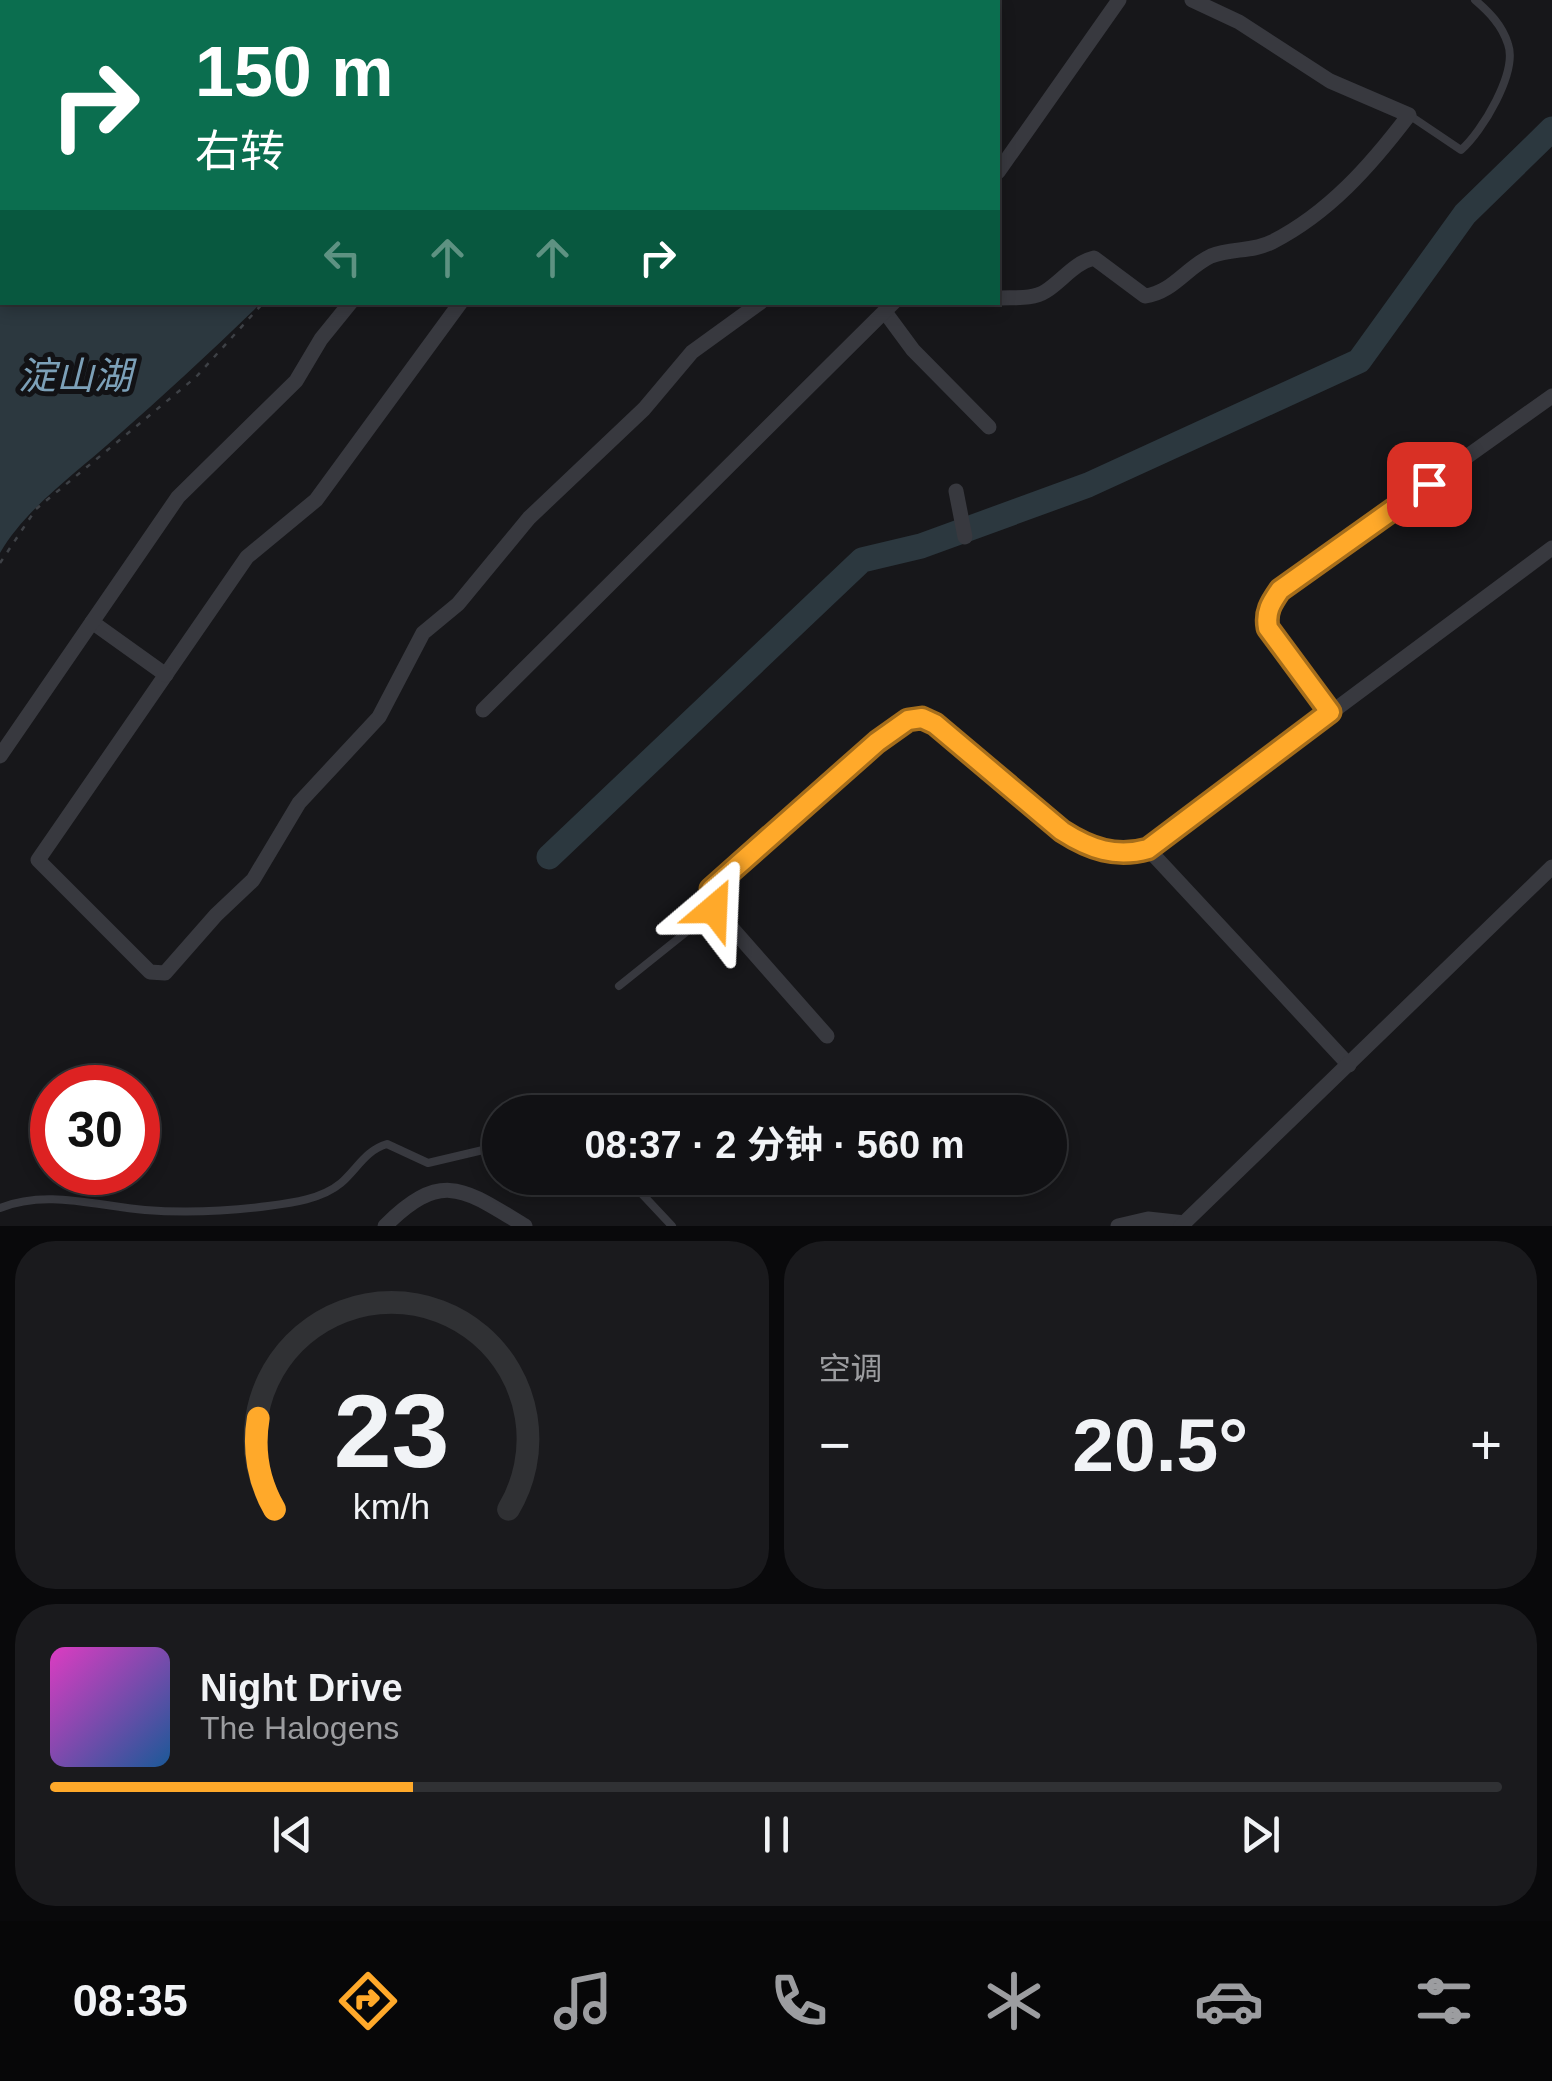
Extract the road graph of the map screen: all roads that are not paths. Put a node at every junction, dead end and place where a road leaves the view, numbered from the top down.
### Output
1 (1119, 0) edge
2 (1192, 0) edge
3 (1475, 0) edge
4 (1409, 115) junction
5 (1000, 169) edge
6 (1000, 298) edge
7 (349, 305) edge
8 (459, 305) edge
9 (757, 305) edge
10 (890, 307) edge
11 (1552, 396) edge
12 (989, 427) dead end
13 (956, 491) dead end
14 (965, 537) dead end
15 (1552, 548) edge
16 (92, 622) junction
17 (166, 675) junction
18 (483, 710) dead end
19 (1330, 712) junction
20 (0, 756) edge
21 (1148, 849) junction
22 (1552, 868) edge
23 (714, 909) junction
24 (619, 986) dead end
25 (827, 1036) dead end
26 (1349, 1066) junction
27 (482, 1150) edge
28 (643, 1195) edge
29 (0, 1208) edge
30 (1183, 1224) edge
31 (386, 1226) edge
32 (525, 1226) edge
33 (672, 1226) edge
34 (1118, 1226) edge

1 - 5 street
2 - 4 street
3 - 4 lane
4 - 6 street
7 - 16 street
8 - 17 street
9 - 17 street
10 - 12 street
10 - 18 street
11 - 19 street
13 - 14 street
15 - 19 street
16 - 17 street
16 - 20 street
19 - 21 street
21 - 23 street
21 - 26 street
22 - 26 street
23 - 24 lane
23 - 25 street
26 - 30 street
27 - 29 lane
28 - 33 lane
30 - 34 street
31 - 32 street

